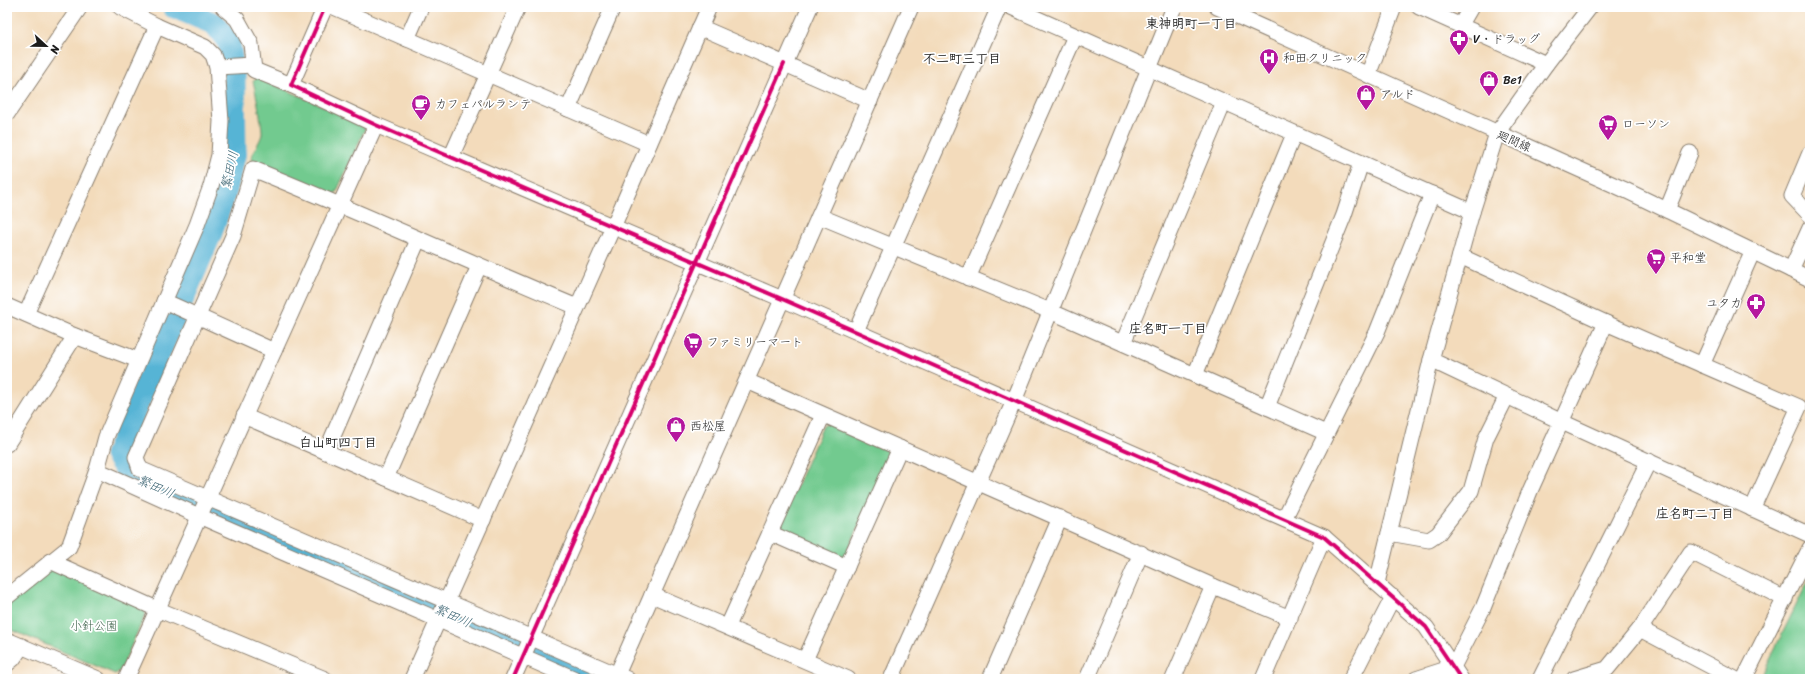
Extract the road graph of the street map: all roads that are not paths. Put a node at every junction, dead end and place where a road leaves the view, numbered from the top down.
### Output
1 (80, 7) edge
2 (120, 7) edge
3 (223, 7) edge
4 (325, 7) edge
5 (334, 7) edge
6 (421, 7) edge
7 (518, 7) edge
8 (613, 7) edge
9 (709, 7) edge
10 (810, 7) edge
11 (911, 7) edge
12 (999, 7) edge
13 (1011, 7) edge
14 (1174, 7) edge
15 (1216, 7) edge
16 (1394, 7) edge
17 (1419, 7) edge
18 (1471, 7) edge
19 (1590, 7) edge
20 (157, 26) junction
21 (1460, 26) junction
22 (700, 28) junction
23 (1075, 36) junction
24 (407, 39) junction
25 (784, 64) junction
26 (1546, 64) junction
27 (253, 65) junction
28 (217, 67) junction
29 (1149, 69) junction
30 (488, 74) junction
31 (1368, 75) junction
32 (291, 85) junction
33 (870, 101) junction
34 (1224, 102) junction
35 (568, 109) junction
36 (7, 114) edge
37 (376, 125) junction
38 (1498, 133) junction
39 (1294, 134) junction
40 (649, 144) junction
41 (1690, 153) dead end
42 (1810, 153) edge
43 (451, 157) junction
44 (1360, 163) junction
45 (1432, 194) junction
46 (340, 204) junction
47 (1667, 210) junction
48 (1472, 212) junction
49 (1810, 215) edge
50 (819, 216) junction
51 (613, 226) junction
52 (1810, 228) edge
53 (418, 240) junction
54 (893, 247) junction
55 (1754, 251) junction
56 (1460, 256) junction
57 (697, 263) junction
58 (479, 266) junction
59 (1791, 270) junction
60 (968, 278) junction
61 (1810, 279) edge
62 (782, 300) junction
63 (164, 301) junction
64 (7, 306) edge
65 (577, 307) junction
66 (1050, 311) junction
67 (26, 314) junction
68 (198, 316) junction
69 (1606, 323) junction
70 (856, 332) junction
71 (75, 336) junction
72 (1123, 344) junction
73 (274, 351) junction
74 (138, 360) junction
75 (1431, 360) junction
76 (1702, 365) junction
77 (1195, 375) junction
78 (747, 381) junction
79 (1507, 396) junction
80 (1014, 401) junction
81 (1267, 407) junction
82 (824, 415) junction
83 (244, 416) junction
84 (1562, 422) junction
85 (1326, 433) junction
86 (7, 444) edge
87 (900, 448) junction
88 (326, 452) junction
89 (1649, 461) junction
90 (96, 470) junction
91 (386, 478) junction
92 (978, 482) junction
93 (207, 498) junction
94 (1752, 509) junction
95 (199, 516) junction
96 (1060, 518) junction
97 (1284, 519) junction
98 (483, 520) junction
99 (770, 532) junction
100 (1389, 533) junction
101 (1810, 536) edge
102 (1324, 537) junction
103 (1810, 548) edge
104 (1141, 553) junction
105 (50, 561) junction
106 (847, 567) junction
107 (1377, 583) junction
108 (1213, 586) junction
109 (652, 595) junction
110 (7, 597) edge
111 (1393, 597) junction
112 (1784, 599) junction
113 (447, 601) junction
114 (158, 609) junction
115 (1290, 618) junction
116 (439, 619) junction
117 (728, 626) junction
118 (1640, 629) junction
119 (531, 638) junction
120 (7, 640) edge
121 (22, 646) junction
122 (523, 656) junction
123 (805, 660) junction
124 (7, 664) edge
125 (1456, 673) edge
126 (620, 678) edge
127 (1353, 678) edge
128 (98, 679) edge
129 (126, 679) edge
130 (325, 679) edge
131 (412, 679) edge
132 (513, 679) edge
133 (575, 679) edge
134 (848, 679) edge
135 (891, 679) edge
136 (990, 679) edge
137 (1087, 679) edge
138 (1173, 679) edge
139 (1263, 679) edge
140 (1416, 679) edge
141 (1540, 679) edge
142 (1574, 679) edge
143 (1735, 679) edge
144 (1744, 679) edge

1 - 36 street
2 - 20 street
3 - 27 street
4 - 32 street
5 - 24 street
6 - 24 street
7 - 30 street
8 - 35 street
9 - 22 street
10 - 25 street
11 - 33 street
12 - 54 street
13 - 23 street
14 - 29 street
15 - 31 street, 廻間線
16 - 31 street
17 - 21 street
18 - 21 street
19 - 26 street
20 - 28 street
20 - 67 street
21 - 26 street
22 - 25 street
22 - 40 street
23 - 29 street
23 - 60 street
24 - 30 street
25 - 33 street
25 - 57 street
26 - 38 street
27 - 28 street
27 - 32 street
28 - 63 street
29 - 34 street
29 - 66 street
30 - 35 street
30 - 43 street
31 - 38 street, 廻間線
32 - 37 street
33 - 50 street
34 - 39 street
34 - 72 street
35 - 40 street
37 - 43 street
37 - 46 street
38 - 47 street, 廻間線
38 - 48 street
39 - 44 street
39 - 77 street
40 - 51 street
41 - 47 street
42 - 49 street
43 - 51 street
44 - 45 street
44 - 81 street
45 - 48 street
45 - 85 street
46 - 53 street
46 - 68 street
46 - 73 street
47 - 55 street, 廻間線
48 - 56 street
50 - 54 street
50 - 62 street
51 - 57 street
51 - 65 street
52 - 59 street
53 - 58 street
53 - 88 street
54 - 60 street
54 - 70 street
55 - 59 street, 廻間線
55 - 76 street
56 - 69 street
56 - 75 street
57 - 62 street
57 - 119 street
58 - 65 street
58 - 91 street
59 - 61 street, 廻間線
60 - 66 street
62 - 70 street
62 - 78 street
63 - 68 street
63 - 74 street
64 - 67 street
65 - 98 street
66 - 72 street
66 - 80 street
67 - 71 street
68 - 73 street
68 - 93 street
69 - 76 street
69 - 84 street
70 - 80 street
71 - 74 street
71 - 86 street
72 - 77 street
73 - 83 street
74 - 90 street
75 - 79 street
75 - 100 street
76 - 94 street
77 - 81 street
78 - 82 street
78 - 109 street
79 - 84 street
79 - 100 street
80 - 92 street
80 - 97 street
81 - 85 street
82 - 87 street
82 - 99 street
83 - 88 street
83 - 93 street
84 - 89 street
84 - 125 street
85 - 97 street
87 - 92 street
87 - 106 street
88 - 91 street
89 - 94 street
89 - 141 street
90 - 95 street
90 - 105 street
91 - 98 street
92 - 96 street
92 - 135 street
93 - 95 street
93 - 113 street
94 - 101 street
95 - 114 street
95 - 116 street
96 - 104 street
96 - 136 street
97 - 102 street
98 - 113 street
99 - 106 street
99 - 117 street
100 - 107 street
102 - 107 street
102 - 115 street
103 - 112 street
104 - 108 street
104 - 137 street
105 - 110 street
105 - 114 street
106 - 123 street
107 - 111 street
108 - 115 street
108 - 138 street
109 - 117 street
109 - 126 street
111 - 125 street
111 - 127 street
112 - 118 street
112 - 144 street
113 - 116 street
113 - 119 street
114 - 129 street
114 - 130 street
115 - 139 street
116 - 122 street
116 - 131 street
117 - 123 street
118 - 142 street
118 - 143 street
119 - 122 street
119 - 126 street
120 - 121 street
121 - 124 street
121 - 128 street
122 - 132 street
122 - 133 street
123 - 134 street
125 - 140 street

